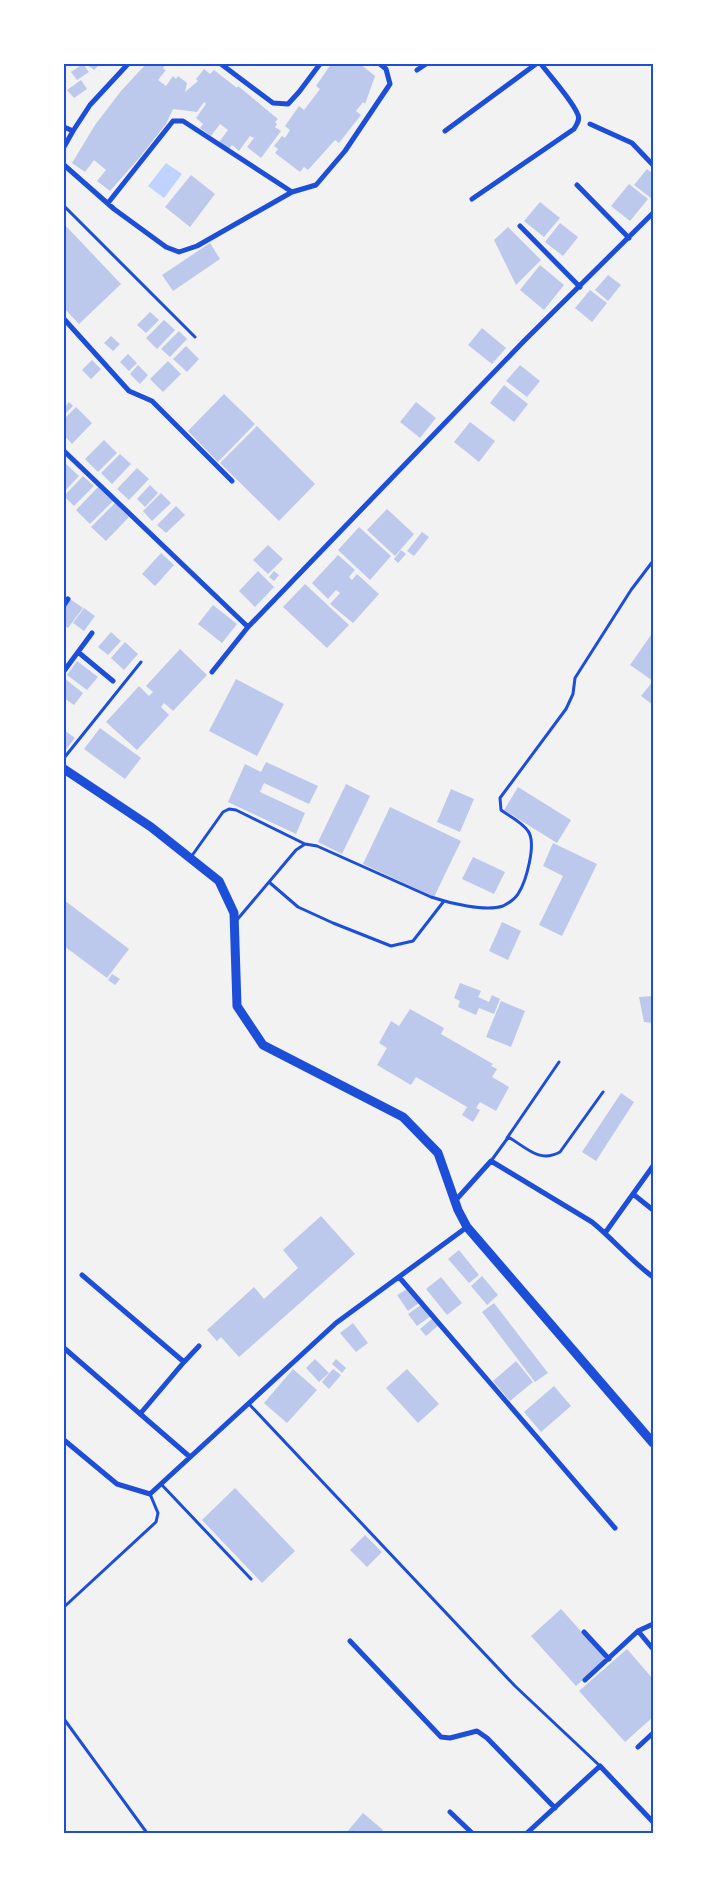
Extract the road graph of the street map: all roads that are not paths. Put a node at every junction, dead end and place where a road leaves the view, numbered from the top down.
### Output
1 (128, 64) edge
2 (221, 64) edge
3 (320, 64) edge
4 (380, 64) edge
5 (426, 64) edge
6 (536, 64) edge
7 (541, 64) edge
8 (417, 70) dead end
9 (590, 124) dead end
10 (64, 127) edge
11 (73, 131) junction
12 (445, 131) dead end
13 (64, 147) edge
14 (64, 165) edge
15 (653, 165) edge
16 (577, 185) dead end
17 (292, 192) junction
18 (472, 199) dead end
19 (108, 203) junction
20 (64, 206) edge
21 (653, 213) edge
22 (520, 226) dead end
23 (629, 238) junction
24 (580, 287) junction
25 (64, 319) edge
26 (195, 336) dead end
27 (64, 451) edge
28 (232, 482) dead end
29 (652, 564) edge
30 (68, 599) dead end
31 (64, 605) edge
32 (248, 627) junction
33 (92, 632) dead end
34 (78, 652) junction
35 (141, 662) dead end
36 (64, 671) edge
37 (212, 672) dead end
38 (113, 681) dead end
39 (64, 758) edge
40 (64, 769) edge
41 (305, 844) junction
42 (190, 857) junction
43 (269, 882) junction
44 (444, 902) junction
45 (234, 924) junction
46 (559, 1062) dead end
47 (603, 1092) dead end
48 (507, 1139) junction
49 (491, 1161) junction
50 (653, 1166) edge
51 (634, 1194) junction
52 (455, 1201) junction
53 (653, 1210) edge
54 (467, 1227) junction
55 (605, 1233) junction
56 (82, 1276) dead end
57 (399, 1277) junction
58 (653, 1277) edge
59 (199, 1346) dead end
60 (64, 1348) edge
61 (184, 1362) junction
62 (249, 1404) junction
63 (140, 1414) junction
64 (64, 1440) edge
65 (653, 1443) edge
66 (190, 1457) junction
67 (161, 1484) junction
68 (150, 1494) junction
69 (615, 1528) dead end
70 (251, 1579) dead end
71 (64, 1607) edge
72 (653, 1624) edge
73 (638, 1631) junction
74 (584, 1632) dead end
75 (350, 1642) dead end
76 (653, 1649) edge
77 (609, 1659) junction
78 (585, 1680) dead end
79 (64, 1719) edge
80 (653, 1733) edge
81 (638, 1747) dead end
82 (600, 1766) junction
83 (555, 1808) junction
84 (450, 1812) dead end
85 (653, 1822) edge
86 (147, 1833) edge
87 (472, 1833) edge
88 (527, 1833) edge

1 - 11 street
2 - 3 street
4 - 17 street
5 - 8 street
6 - 12 street
7 - 18 street
9 - 15 street
10 - 11 street
11 - 13 street
14 - 19 street
16 - 23 street
17 - 19 street
17 - 19 street
20 - 26 lane
21 - 23 street
22 - 24 street
23 - 24 street
24 - 32 street
25 - 28 street
27 - 32 street
29 - 44 lane
30 - 31 street
32 - 37 street
33 - 34 street
34 - 36 street
34 - 38 street
35 - 39 lane
40 - 42 main road
41 - 42 lane
41 - 43 lane
41 - 44 lane
42 - 45 main road
43 - 44 lane
43 - 45 lane
45 - 52 main road
46 - 48 lane
47 - 48 lane
48 - 49 lane
49 - 52 street
49 - 55 street
50 - 51 street
51 - 53 street
51 - 55 street
52 - 54 main road
54 - 57 street
54 - 65 main road
55 - 58 street
56 - 61 street
57 - 62 street
57 - 69 street
59 - 61 street
60 - 63 street
61 - 63 street
62 - 66 street
62 - 82 lane
63 - 66 street
64 - 68 street
66 - 67 street
67 - 68 street
67 - 70 lane
68 - 71 lane
72 - 73 street
73 - 76 street
73 - 77 street
74 - 77 street
75 - 83 street
77 - 78 street
79 - 86 lane
80 - 81 street
82 - 83 street
82 - 85 street
83 - 88 street
84 - 87 street

